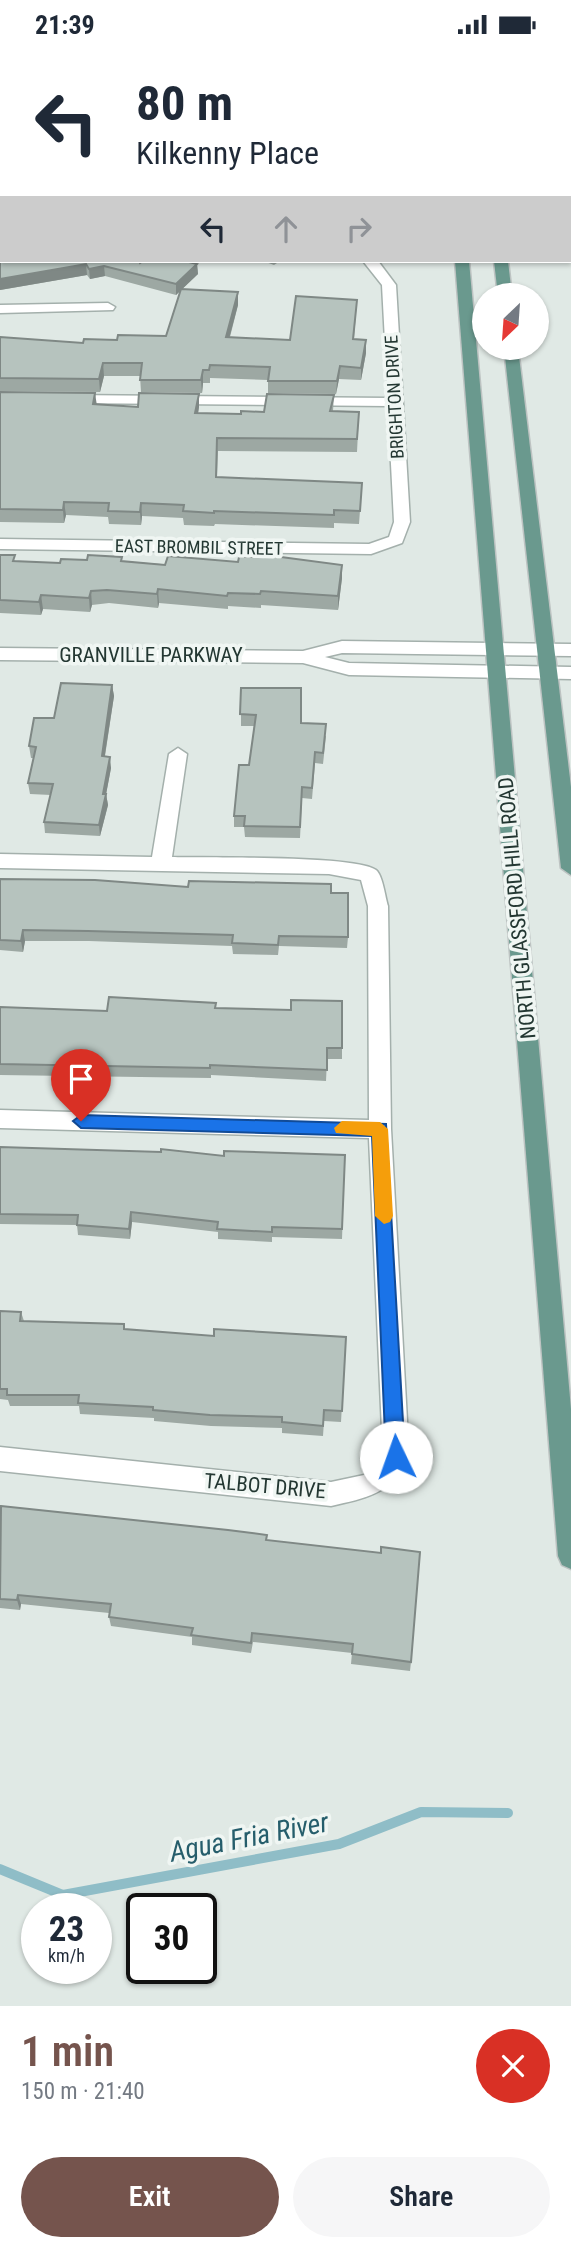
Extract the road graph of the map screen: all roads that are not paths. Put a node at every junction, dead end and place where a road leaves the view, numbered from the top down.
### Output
1 (373, 263) edge
2 (461, 263) edge
3 (501, 263) edge
4 (504, 283) edge
5 (108, 307) dead end
6 (0, 309) edge
7 (513, 361) edge
8 (54, 399) edge
9 (393, 402) junction
10 (396, 540) joint
11 (0, 544) edge
12 (495, 649) junction
13 (546, 649) junction
14 (571, 650) edge
15 (0, 654) edge
16 (303, 656) junction
17 (497, 672) junction
18 (548, 673) junction
19 (571, 673) edge
20 (178, 754) dead end
21 (0, 861) edge
22 (161, 863) junction
23 (571, 868) edge
24 (0, 1119) edge
25 (380, 1129) junction
26 (0, 1459) edge
27 (571, 1556) edge

1 - 9 street, BRIGHTON DRIVE
2 - 12 main road, NORTH GLASSFORD HILL ROAD
3 - 4 main road
5 - 6 street
7 - 13 main road
8 - 9 street
9 - 10 street, BRIGHTON DRIVE
10 - 11 street, EAST BROMBIL STREET
12 - 13 street, GRANVILLE PARKWAY
12 - 16 street, GRANVILLE PARKWAY
12 - 17 main road, NORTH GLASSFORD HILL ROAD
13 - 14 street, GRANVILLE PARKWAY
13 - 18 main road
15 - 16 street, GRANVILLE PARKWAY
16 - 17 street, GRANVILLE PARKWAY
17 - 18 street, GRANVILLE PARKWAY
17 - 27 main road, NORTH GLASSFORD HILL ROAD
18 - 19 street, GRANVILLE PARKWAY
18 - 23 main road
20 - 22 street
21 - 22 street
22 - 25 street, TALBOT DRIVE
24 - 25 street
25 - 26 street, TALBOT DRIVE

